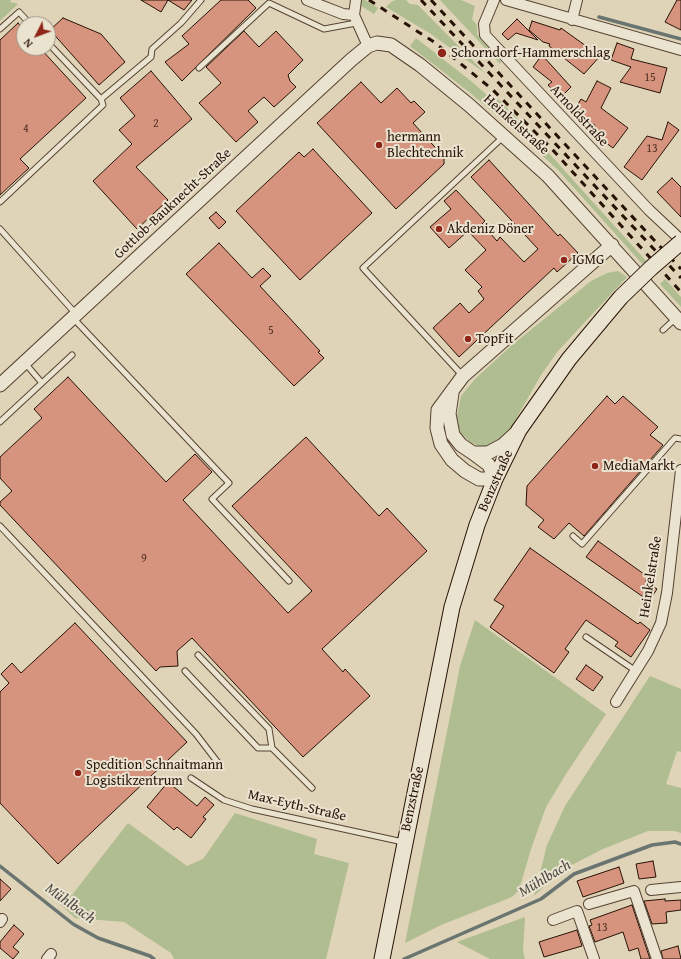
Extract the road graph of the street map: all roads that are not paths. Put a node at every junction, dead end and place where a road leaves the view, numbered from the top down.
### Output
1 (201, 0) edge
2 (307, 0) edge
3 (356, 0) edge
4 (494, 0) edge
5 (506, 0) edge
6 (578, 0) edge
7 (23, 16) edge
8 (355, 19) junction
9 (572, 20) junction
10 (0, 29) edge
11 (368, 46) junction
12 (681, 50) edge
13 (56, 52) edge
14 (199, 68) dead end
15 (100, 99) junction
16 (504, 136) junction
17 (0, 202) edge
18 (0, 229) edge
19 (681, 241) edge
20 (612, 245) junction
21 (75, 316) junction
22 (679, 320) edge
23 (663, 330) dead end
24 (72, 355) dead end
25 (25, 363) junction
26 (463, 376) junction
27 (42, 383) junction
28 (0, 385) edge
29 (453, 390) junction
30 (542, 399) junction
31 (0, 422) edge
32 (519, 430) junction
33 (681, 439) edge
34 (473, 454) junction
35 (681, 470) edge
36 (495, 479) junction
37 (0, 526) edge
38 (573, 536) dead end
39 (289, 581) dead end
40 (586, 637) dead end
41 (446, 640) junction
42 (198, 655) dead end
43 (185, 671) dead end
44 (636, 671) junction
45 (616, 702) dead end
46 (272, 748) junction
47 (219, 764) dead end
48 (191, 778) dead end
49 (312, 788) dead end
50 (404, 842) junction
51 (681, 888) edge
52 (651, 890) dead end
53 (588, 904) dead end
54 (553, 920) dead end
55 (382, 959) edge
56 (594, 959) edge
57 (657, 959) edge

1 - 15 lane
2 - 8 street
3 - 8 street
4 - 19 street, Arnoldstraße
5 - 9 street
6 - 9 street
7 - 10 lane
8 - 11 street
8 - 14 lane
9 - 12 street
11 - 16 street, Heinkelstraße
11 - 21 street, Gottlob-Bauknecht-Straße
13 - 15 lane
15 - 17 lane
16 - 20 street, Heinkelstraße
16 - 26 lane
18 - 21 lane
19 - 30 main road, Benzstraße, bridge
20 - 22 street, Heinkelstraße
20 - 26 street
21 - 25 street, Gottlob-Bauknecht-Straße
21 - 39 lane
22 - 23 lane
24 - 27 lane
25 - 27 lane
25 - 28 street, Gottlob-Bauknecht-Straße
26 - 29 street
27 - 31 lane
29 - 34 street
29 - 36 street
30 - 32 main road, Benzstraße
30 - 41 main road, Benzstraße
32 - 34 street
32 - 36 main road, Benzstraße
33 - 38 lane
34 - 36 street
35 - 44 street, Heinkelstraße
36 - 41 main road, Benzstraße
37 - 47 lane
40 - 44 lane
41 - 50 main road, Benzstraße
42 - 46 lane
43 - 46 lane
44 - 45 street, Heinkelstraße
46 - 49 lane
48 - 50 lane, Max-Eyth-Straße
50 - 55 main road, Benzstraße
51 - 52 street
53 - 57 street
54 - 56 street

